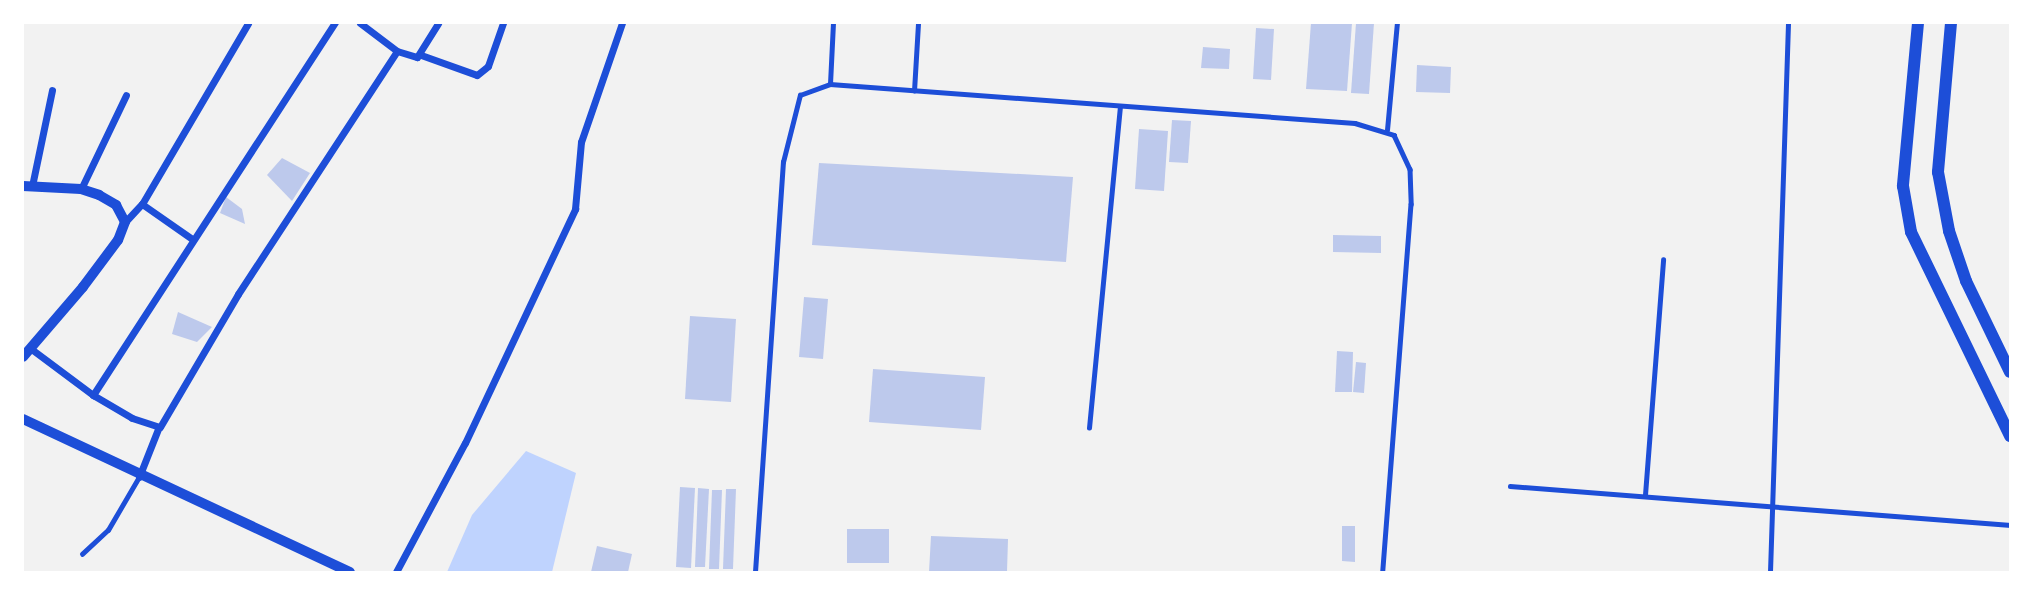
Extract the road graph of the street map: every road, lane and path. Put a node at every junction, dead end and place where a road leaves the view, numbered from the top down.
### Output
1 (248, 23) edge
2 (335, 23) edge
3 (360, 23) edge
4 (438, 23) edge
5 (503, 23) edge
6 (622, 23) edge
7 (833, 23) edge
8 (918, 23) edge
9 (1397, 23) edge
10 (1788, 23) edge
11 (1918, 23) edge
12 (1951, 23) edge
13 (397, 51) junction
14 (421, 55) junction
15 (830, 84) junction
16 (52, 90) dead end
17 (914, 91) junction
18 (126, 95) dead end
19 (1120, 108) junction
20 (1387, 130) junction
21 (27, 186) edge
22 (81, 189) junction
23 (142, 204) junction
24 (125, 222) junction
25 (192, 239) junction
26 (1663, 260) dead end
27 (30, 348) junction
28 (23, 357) edge
29 (2010, 372) edge
30 (93, 395) junction
31 (23, 419) edge
32 (1088, 428) dead end
33 (158, 429) junction
34 (2010, 436) edge
35 (139, 477) junction
36 (1510, 486) dead end
37 (1645, 495) junction
38 (1772, 505) junction
39 (2010, 526) edge
40 (82, 554) dead end
41 (350, 572) edge
42 (396, 572) edge
43 (755, 572) edge
44 (1383, 572) edge
45 (1770, 572) edge

1 - 23 street
2 - 25 street
3 - 13 street
4 - 14 street
5 - 14 street
6 - 42 street
7 - 15 lane
8 - 17 lane
9 - 20 lane
10 - 38 lane
11 - 34 main road
12 - 29 main road
13 - 14 street
13 - 33 street
15 - 17 lane
15 - 43 lane
16 - 21 street
17 - 19 lane
18 - 22 street
19 - 20 lane
19 - 32 lane
20 - 44 lane
21 - 22 street
22 - 24 street
23 - 24 street
23 - 25 street
24 - 27 street
25 - 30 street
26 - 37 lane
27 - 28 street
27 - 30 street
30 - 33 street
31 - 35 street
33 - 35 street
35 - 40 lane
35 - 41 street
36 - 37 lane
37 - 38 lane
38 - 39 lane
38 - 45 lane

